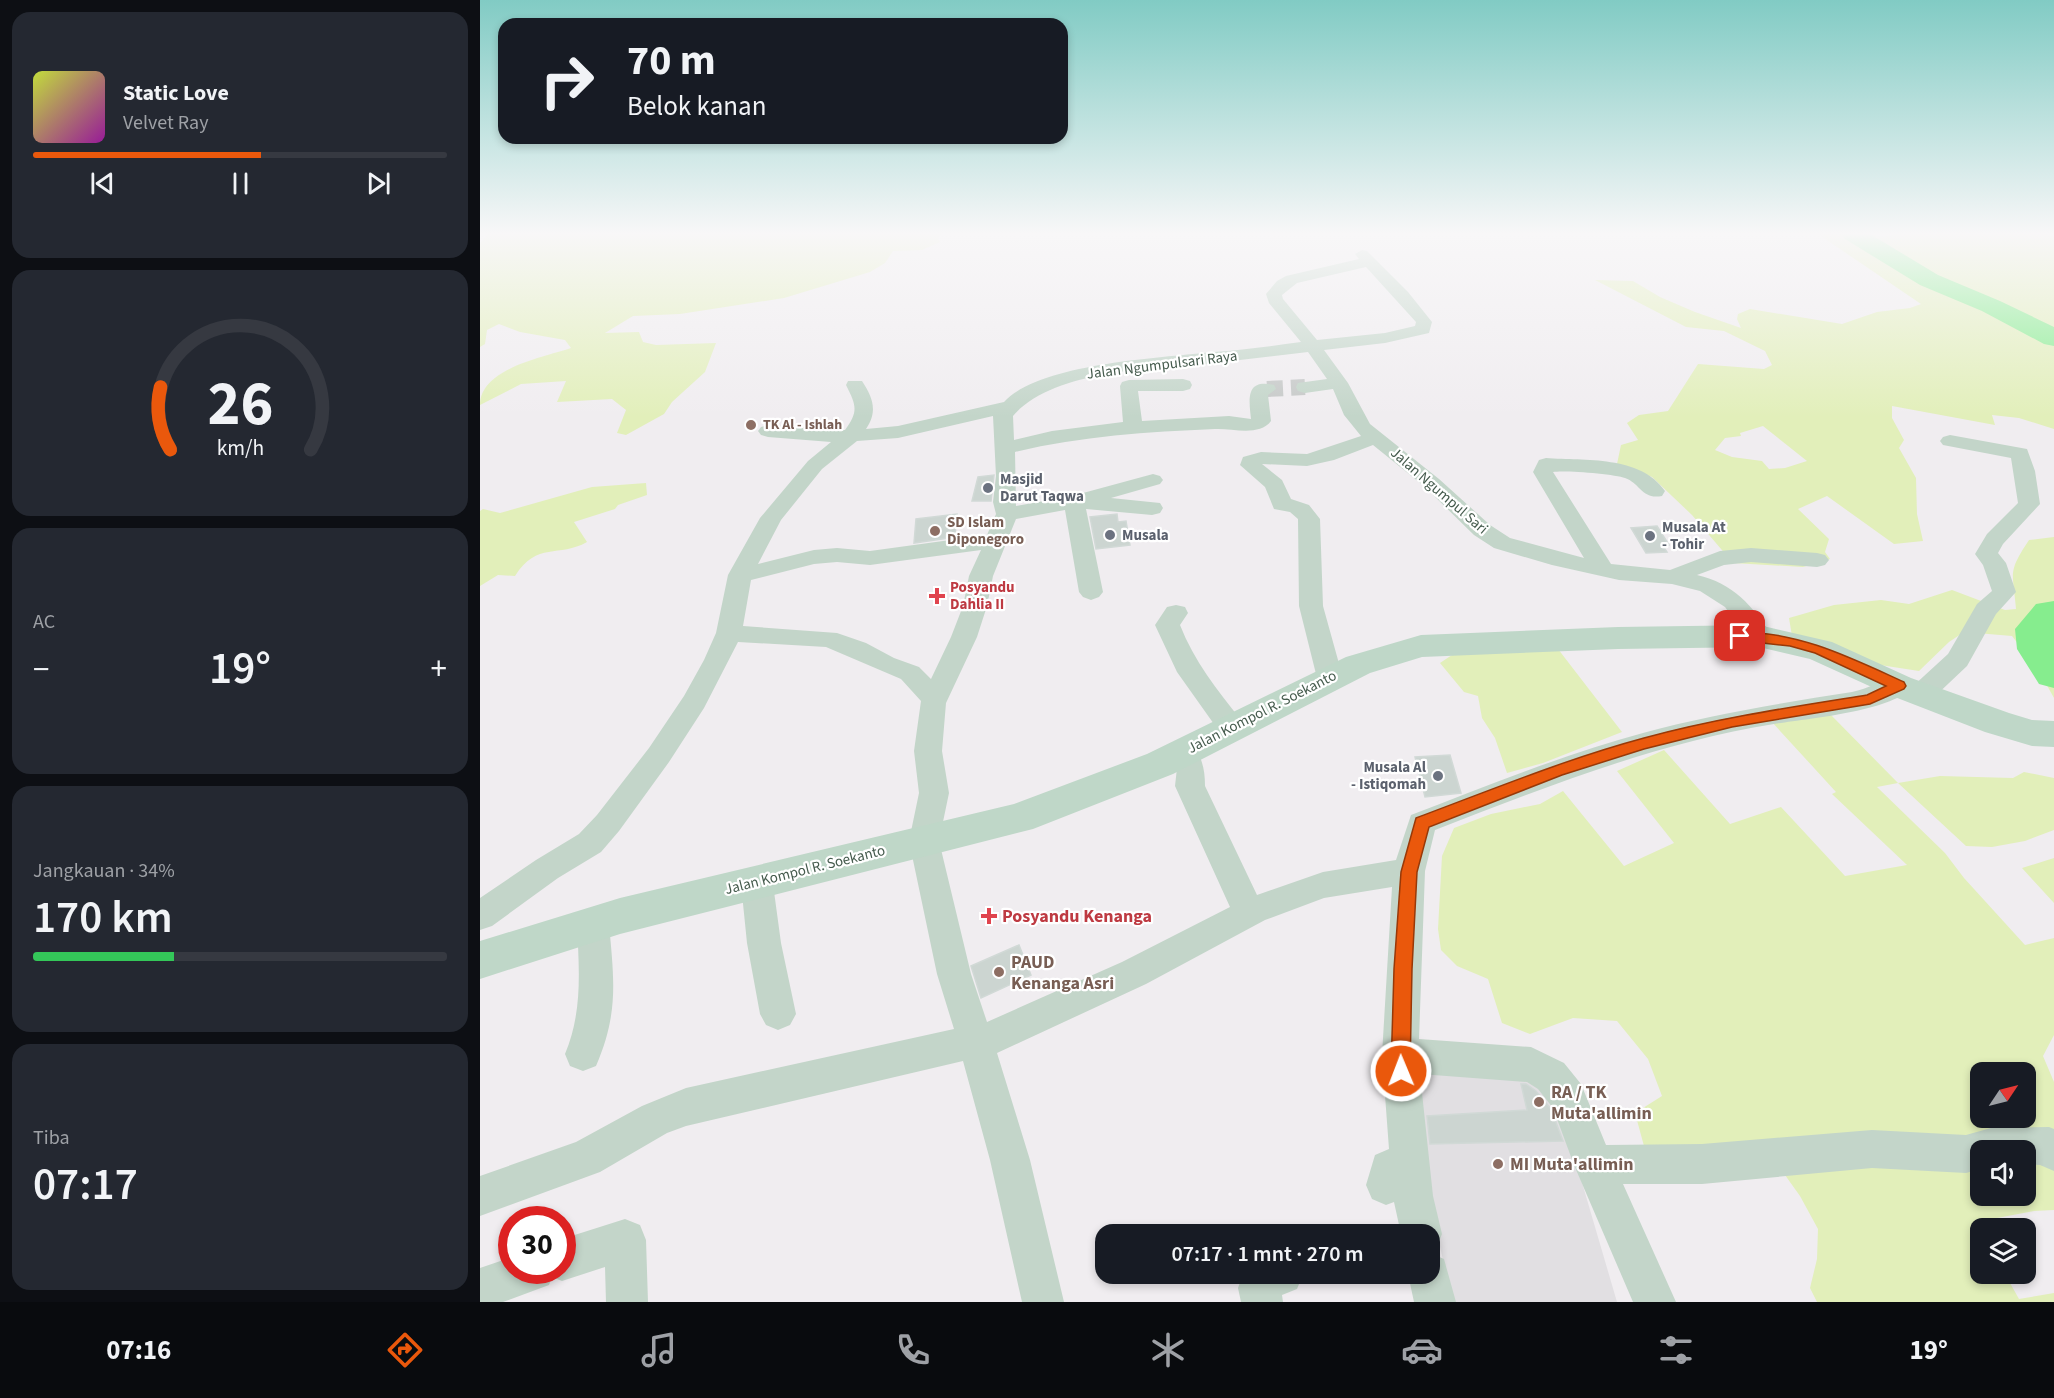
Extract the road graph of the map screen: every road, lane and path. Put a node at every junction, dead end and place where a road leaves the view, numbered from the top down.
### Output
1 (1274, 295) edge
2 (1400, 295) edge
3 (1312, 345) junction
4 (1117, 369) junction
5 (1339, 384) junction
6 (855, 385) dead end
7 (1183, 385) dead end
8 (1129, 386) junction
9 (1305, 387) tunnel mouth
10 (1267, 389) dead end
11 (1007, 407) junction
12 (1134, 427) junction
13 (768, 431) dead end
14 (851, 436) junction
15 (1375, 438) junction
16 (1950, 441) dead end
17 (1005, 448) junction
18 (1153, 480) dead end
19 (1654, 491) dead end
20 (1074, 502) junction
21 (1152, 508) dead end
22 (1007, 514) junction
23 (996, 541) junction
24 (1817, 560) dead end
25 (1602, 569) junction
26 (740, 575) junction
27 (1672, 577) junction
28 (1091, 592) dead end
29 (1176, 613) dead end
30 (729, 633) junction
31 (1759, 636) junction
32 (1330, 678) junction
33 (1910, 690) junction
34 (935, 699) junction
35 (1231, 727) junction
36 (2054, 734) edge
37 (1184, 752) junction
38 (924, 841) junction
39 (1409, 872) junction
40 (757, 884) junction
41 (1248, 912) junction
42 (480, 916) edge
43 (593, 924) junction
44 (480, 960) edge
45 (778, 1014) dead end
46 (976, 1041) junction
47 (583, 1054) dead end
48 (1400, 1055) junction
49 (2054, 1152) edge
50 (1594, 1165) junction
51 (480, 1196) edge
52 (1415, 1224) edge
53 (576, 1256) edge
54 (498, 1283) edge
55 (1260, 1284) edge
56 (1431, 1284) edge
57 (480, 1290) edge
58 (627, 1302) edge
59 (1043, 1302) edge
60 (1262, 1302) edge
61 (1435, 1302) edge
62 (1655, 1302) edge

1 - 3 street, Jalan Ngumpul Sari
2 - 3 street, Jalan Ngumpulsari Raya
3 - 4 street, Jalan Ngumpulsari Raya
3 - 5 street, Jalan Ngumpul Sari
4 - 8 street
4 - 11 street, Jalan Ngumpulsari Raya
5 - 9 street
5 - 15 street, Jalan Ngumpul Sari
6 - 14 street
7 - 8 street
8 - 12 street
10 - 12 street
11 - 14 street
11 - 17 street
12 - 17 street
13 - 14 street
14 - 26 street
15 - 25 street, Jalan Ngumpul Sari
15 - 32 street
16 - 33 street
17 - 22 street
18 - 20 street
19 - 25 street
20 - 21 street
20 - 22 street
20 - 28 street
22 - 23 street
23 - 26 street
23 - 34 street
24 - 27 street
25 - 27 street, Jalan Ngumpul Sari
26 - 30 street
27 - 31 street, Jalan Ngumpul Sari
29 - 35 street
30 - 34 street
30 - 42 street
31 - 32 main road, Jalan Kompol R. Soekanto
31 - 33 main road, Jalan Kompol R. Soekanto
32 - 35 main road, Jalan Kompol R. Soekanto
33 - 36 main road, Jalan Kompol R. Soekanto
33 - 39 street
34 - 38 street
35 - 37 main road, Jalan Kompol R. Soekanto
37 - 38 main road, Jalan Kompol R. Soekanto
37 - 41 street
38 - 40 main road, Jalan Kompol R. Soekanto
38 - 46 street
39 - 41 street
39 - 48 street
40 - 43 main road, Jalan Kompol R. Soekanto
40 - 45 street
41 - 46 street
43 - 44 main road, Jalan Kompol R. Soekanto
43 - 47 street
46 - 51 street
46 - 59 street
48 - 50 street
48 - 52 street
49 - 50 street
50 - 62 street
53 - 58 street
54 - 57 street
55 - 60 street
56 - 61 street

